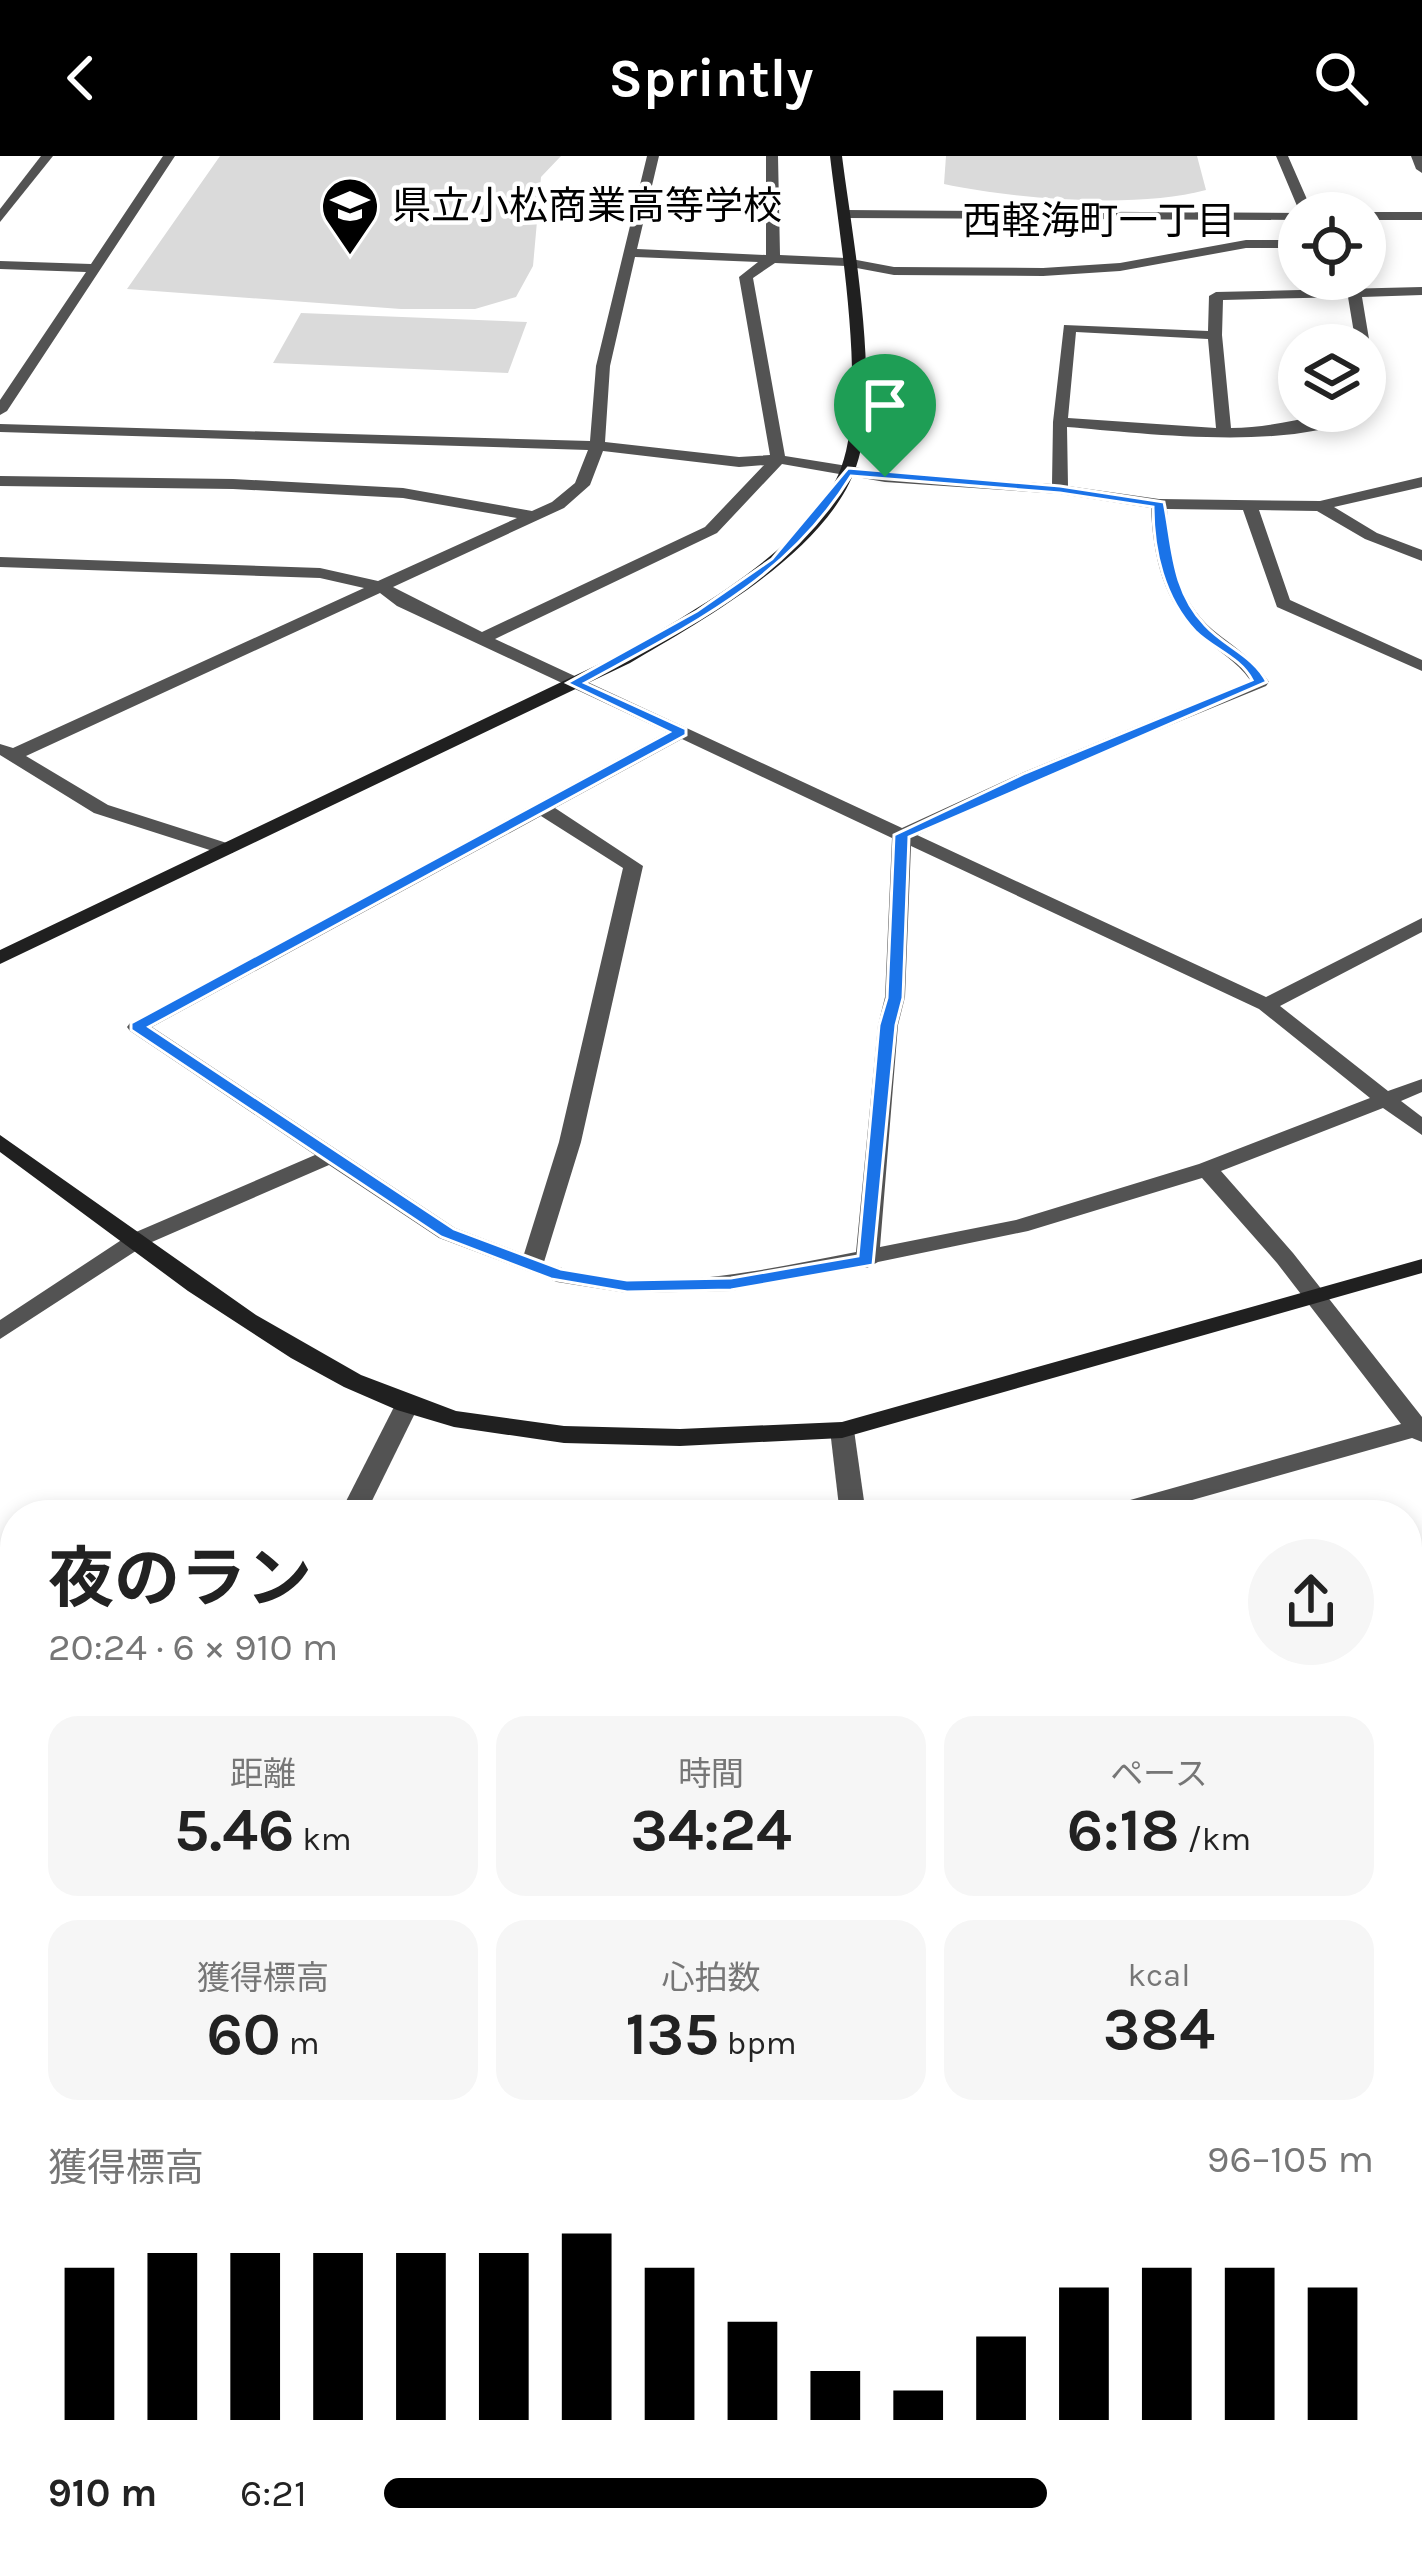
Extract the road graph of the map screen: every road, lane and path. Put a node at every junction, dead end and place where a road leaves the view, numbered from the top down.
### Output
1 (47, 156) edge
2 (169, 156) edge
3 (653, 156) edge
4 (772, 156) edge
5 (836, 156) edge
6 (1282, 156) edge
7 (1418, 156) edge
8 (1422, 169) edge
9 (1295, 192) edge
10 (844, 214) junction
11 (1278, 214) edge
12 (1386, 216) edge
13 (1422, 216) edge
14 (0, 218) edge
15 (1278, 244) edge
16 (628, 253) junction
17 (773, 258) junction
18 (846, 262) junction
19 (0, 265) edge
20 (96, 268) junction
21 (1386, 291) edge
22 (1422, 291) edge
23 (1278, 294) edge
24 (1215, 335) junction
25 (0, 411) edge
26 (1060, 422) junction
27 (0, 428) edge
28 (1278, 429) edge
29 (1224, 432) junction
30 (597, 446) junction
31 (778, 459) junction
32 (848, 471) junction
33 (0, 481) edge
34 (1422, 482) edge
35 (1060, 490) junction
36 (1160, 504) junction
37 (1320, 506) junction
38 (1250, 507) junction
39 (533, 516) junction
40 (1422, 556) edge
41 (0, 562) edge
42 (382, 587) junction
43 (482, 639) junction
44 (1422, 666) edge
45 (574, 683) junction
46 (681, 732) junction
47 (6, 751) edge
48 (540, 807) junction
49 (902, 835) junction
50 (226, 849) junction
51 (1422, 924) edge
52 (0, 958) edge
53 (1266, 1005) junction
54 (1422, 1085) edge
55 (1387, 1101) junction
56 (1422, 1128) edge
57 (0, 1142) edge
58 (333, 1154) junction
59 (1207, 1169) junction
60 (137, 1240) junction
61 (867, 1261) junction
62 (532, 1265) junction
63 (1422, 1266) edge
64 (1314, 1298) junction
65 (0, 1331) edge
66 (407, 1405) junction
67 (842, 1430) junction
68 (1418, 1432) edge
69 (360, 1500) edge
70 (851, 1500) edge
71 (1162, 1500) edge

1 - 14 street
2 - 20 street
3 - 16 street
4 - 17 street
5 - 10 street
6 - 9 street
7 - 8 street
10 - 11 street
10 - 18 street
12 - 13 street
15 - 18 street
16 - 17 street
16 - 30 street
17 - 18 street
17 - 31 street
18 - 32 street
19 - 20 street
20 - 25 street
21 - 22 street
23 - 24 street
24 - 26 street
24 - 29 street
26 - 29 street
26 - 35 street
27 - 30 street
28 - 29 street
30 - 31 street
30 - 39 street
31 - 32 street
31 - 43 street
32 - 35 street
32 - 45 street
33 - 39 street
34 - 37 street
35 - 36 street
36 - 38 street
36 - 49 street
37 - 38 street
37 - 40 street
38 - 44 street
39 - 42 street
41 - 42 street
42 - 43 street
42 - 47 street
43 - 45 street
45 - 46 street
45 - 50 street
46 - 48 street
46 - 49 street
47 - 50 street
48 - 58 street
48 - 62 street
49 - 53 street
49 - 61 street
50 - 52 street
51 - 53 street
53 - 55 street
54 - 55 street
55 - 56 street
55 - 59 street
57 - 60 street
58 - 60 street
58 - 62 street
59 - 61 street
59 - 64 street
60 - 65 street
60 - 66 street
61 - 62 street
63 - 64 street
64 - 67 street
64 - 68 street
66 - 67 street
66 - 69 street
67 - 70 street
68 - 71 street

